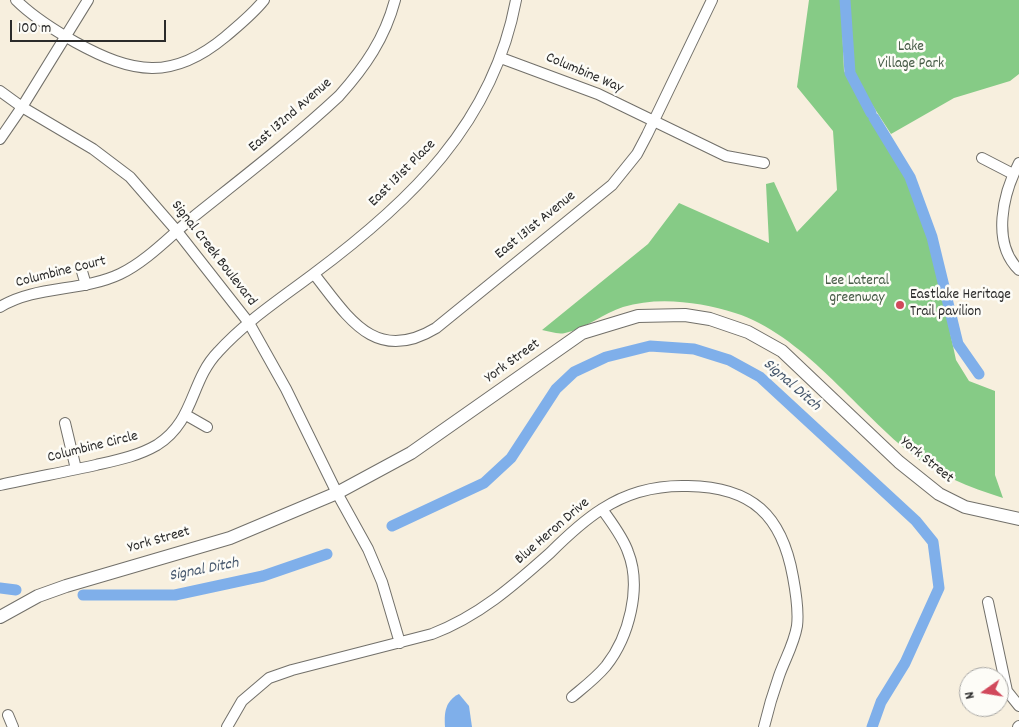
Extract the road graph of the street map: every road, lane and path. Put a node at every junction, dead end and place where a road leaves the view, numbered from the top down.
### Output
1 (16, 0) edge
2 (88, 0) edge
3 (264, 0) edge
4 (395, 0) edge
5 (516, 0) edge
6 (712, 0) edge
7 (66, 36) junction
8 (501, 58) junction
9 (0, 91) edge
10 (22, 108) junction
11 (654, 122) junction
12 (0, 139) edge
13 (982, 158) dead end
14 (764, 163) dead end
15 (1019, 163) edge
16 (1013, 174) junction
17 (176, 230) junction
18 (81, 268) dead end
19 (1019, 270) edge
20 (314, 274) junction
21 (86, 286) junction
22 (0, 307) edge
23 (249, 323) junction
24 (186, 415) junction
25 (65, 423) dead end
26 (206, 427) dead end
27 (76, 469) junction
28 (0, 485) edge
29 (337, 493) junction
30 (602, 509) junction
31 (1019, 519) edge
32 (988, 602) dead end
33 (0, 617) edge
34 (400, 643) junction
35 (572, 698) dead end
36 (1019, 706) edge
37 (8, 715) dead end
38 (13, 727) edge
39 (227, 727) edge
40 (764, 727) edge

1 - 7 street
2 - 7 street
3 - 7 street
4 - 17 street, East 132nd Avenue
5 - 8 street, East 131st Place
6 - 11 street, East 131st Avenue
7 - 10 street
8 - 11 street, Columbine Way
8 - 20 street, East 131st Place
9 - 10 street, Signal Creek Boulevard
10 - 12 street
10 - 17 street, Signal Creek Boulevard
11 - 14 street, Columbine Way
11 - 20 street, East 131st Avenue
13 - 16 street
15 - 16 street
16 - 19 street
17 - 21 street, Columbine Court
17 - 23 street, Signal Creek Boulevard
18 - 21 street
20 - 23 street, East 131st Place
21 - 22 street, Columbine Court
23 - 24 street, Columbine Circle
23 - 29 street, Signal Creek Boulevard
24 - 26 street
24 - 27 street, Columbine Circle
25 - 27 street
27 - 28 street, Columbine Circle
29 - 31 street, York Street
29 - 33 street, York Street
29 - 34 street, Signal Creek Boulevard
30 - 34 street, Blue Heron Drive
30 - 35 street
30 - 40 street, Blue Heron Drive
32 - 36 street
34 - 39 street, Blue Heron Drive
37 - 38 street

